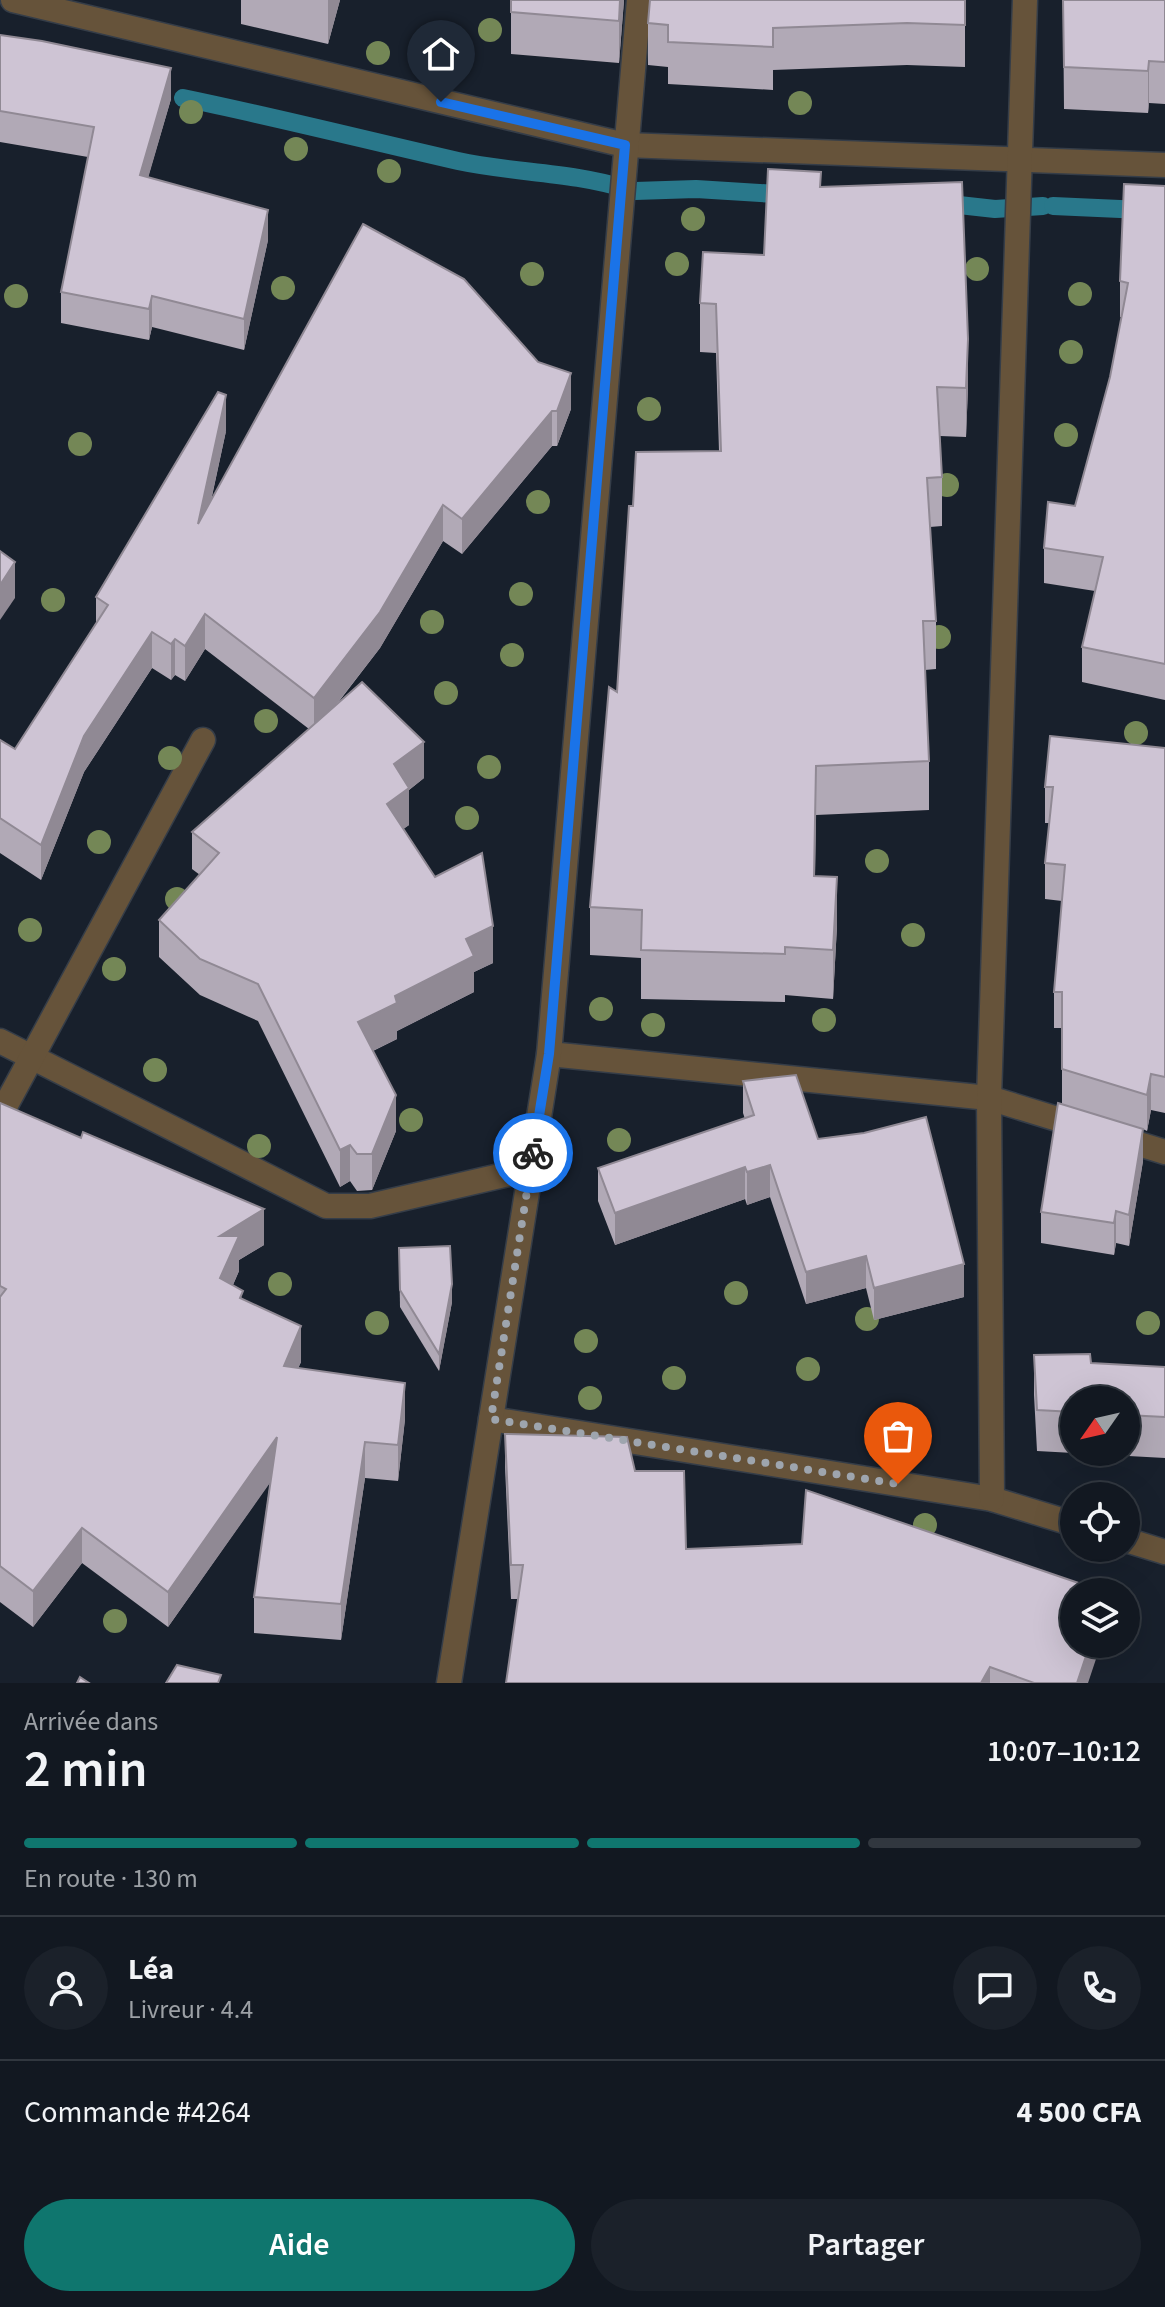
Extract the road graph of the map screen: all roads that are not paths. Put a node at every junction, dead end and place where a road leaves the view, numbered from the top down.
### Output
1 (13, 0) edge
2 (639, 0) edge
3 (1025, 0) edge
4 (625, 145) junction
5 (1022, 162) junction
6 (1165, 165) edge
7 (203, 740) dead end
8 (0, 1041) edge
9 (549, 1054) junction
10 (34, 1059) junction
11 (989, 1098) junction
12 (0, 1116) edge
13 (1165, 1152) edge
14 (530, 1169) junction
15 (491, 1419) junction
16 (992, 1499) junction
17 (1060, 1520) edge
18 (1140, 1544) edge
19 (1165, 1552) edge
20 (449, 1683) edge

1 - 4 street
2 - 4 street
3 - 5 street
4 - 5 street
4 - 9 street
5 - 6 street
5 - 11 street
7 - 10 street
8 - 10 street
9 - 11 street
9 - 14 street
10 - 12 street
10 - 14 street
11 - 13 street
11 - 16 street
14 - 15 street
15 - 16 street
15 - 20 street
16 - 17 street
18 - 19 street

